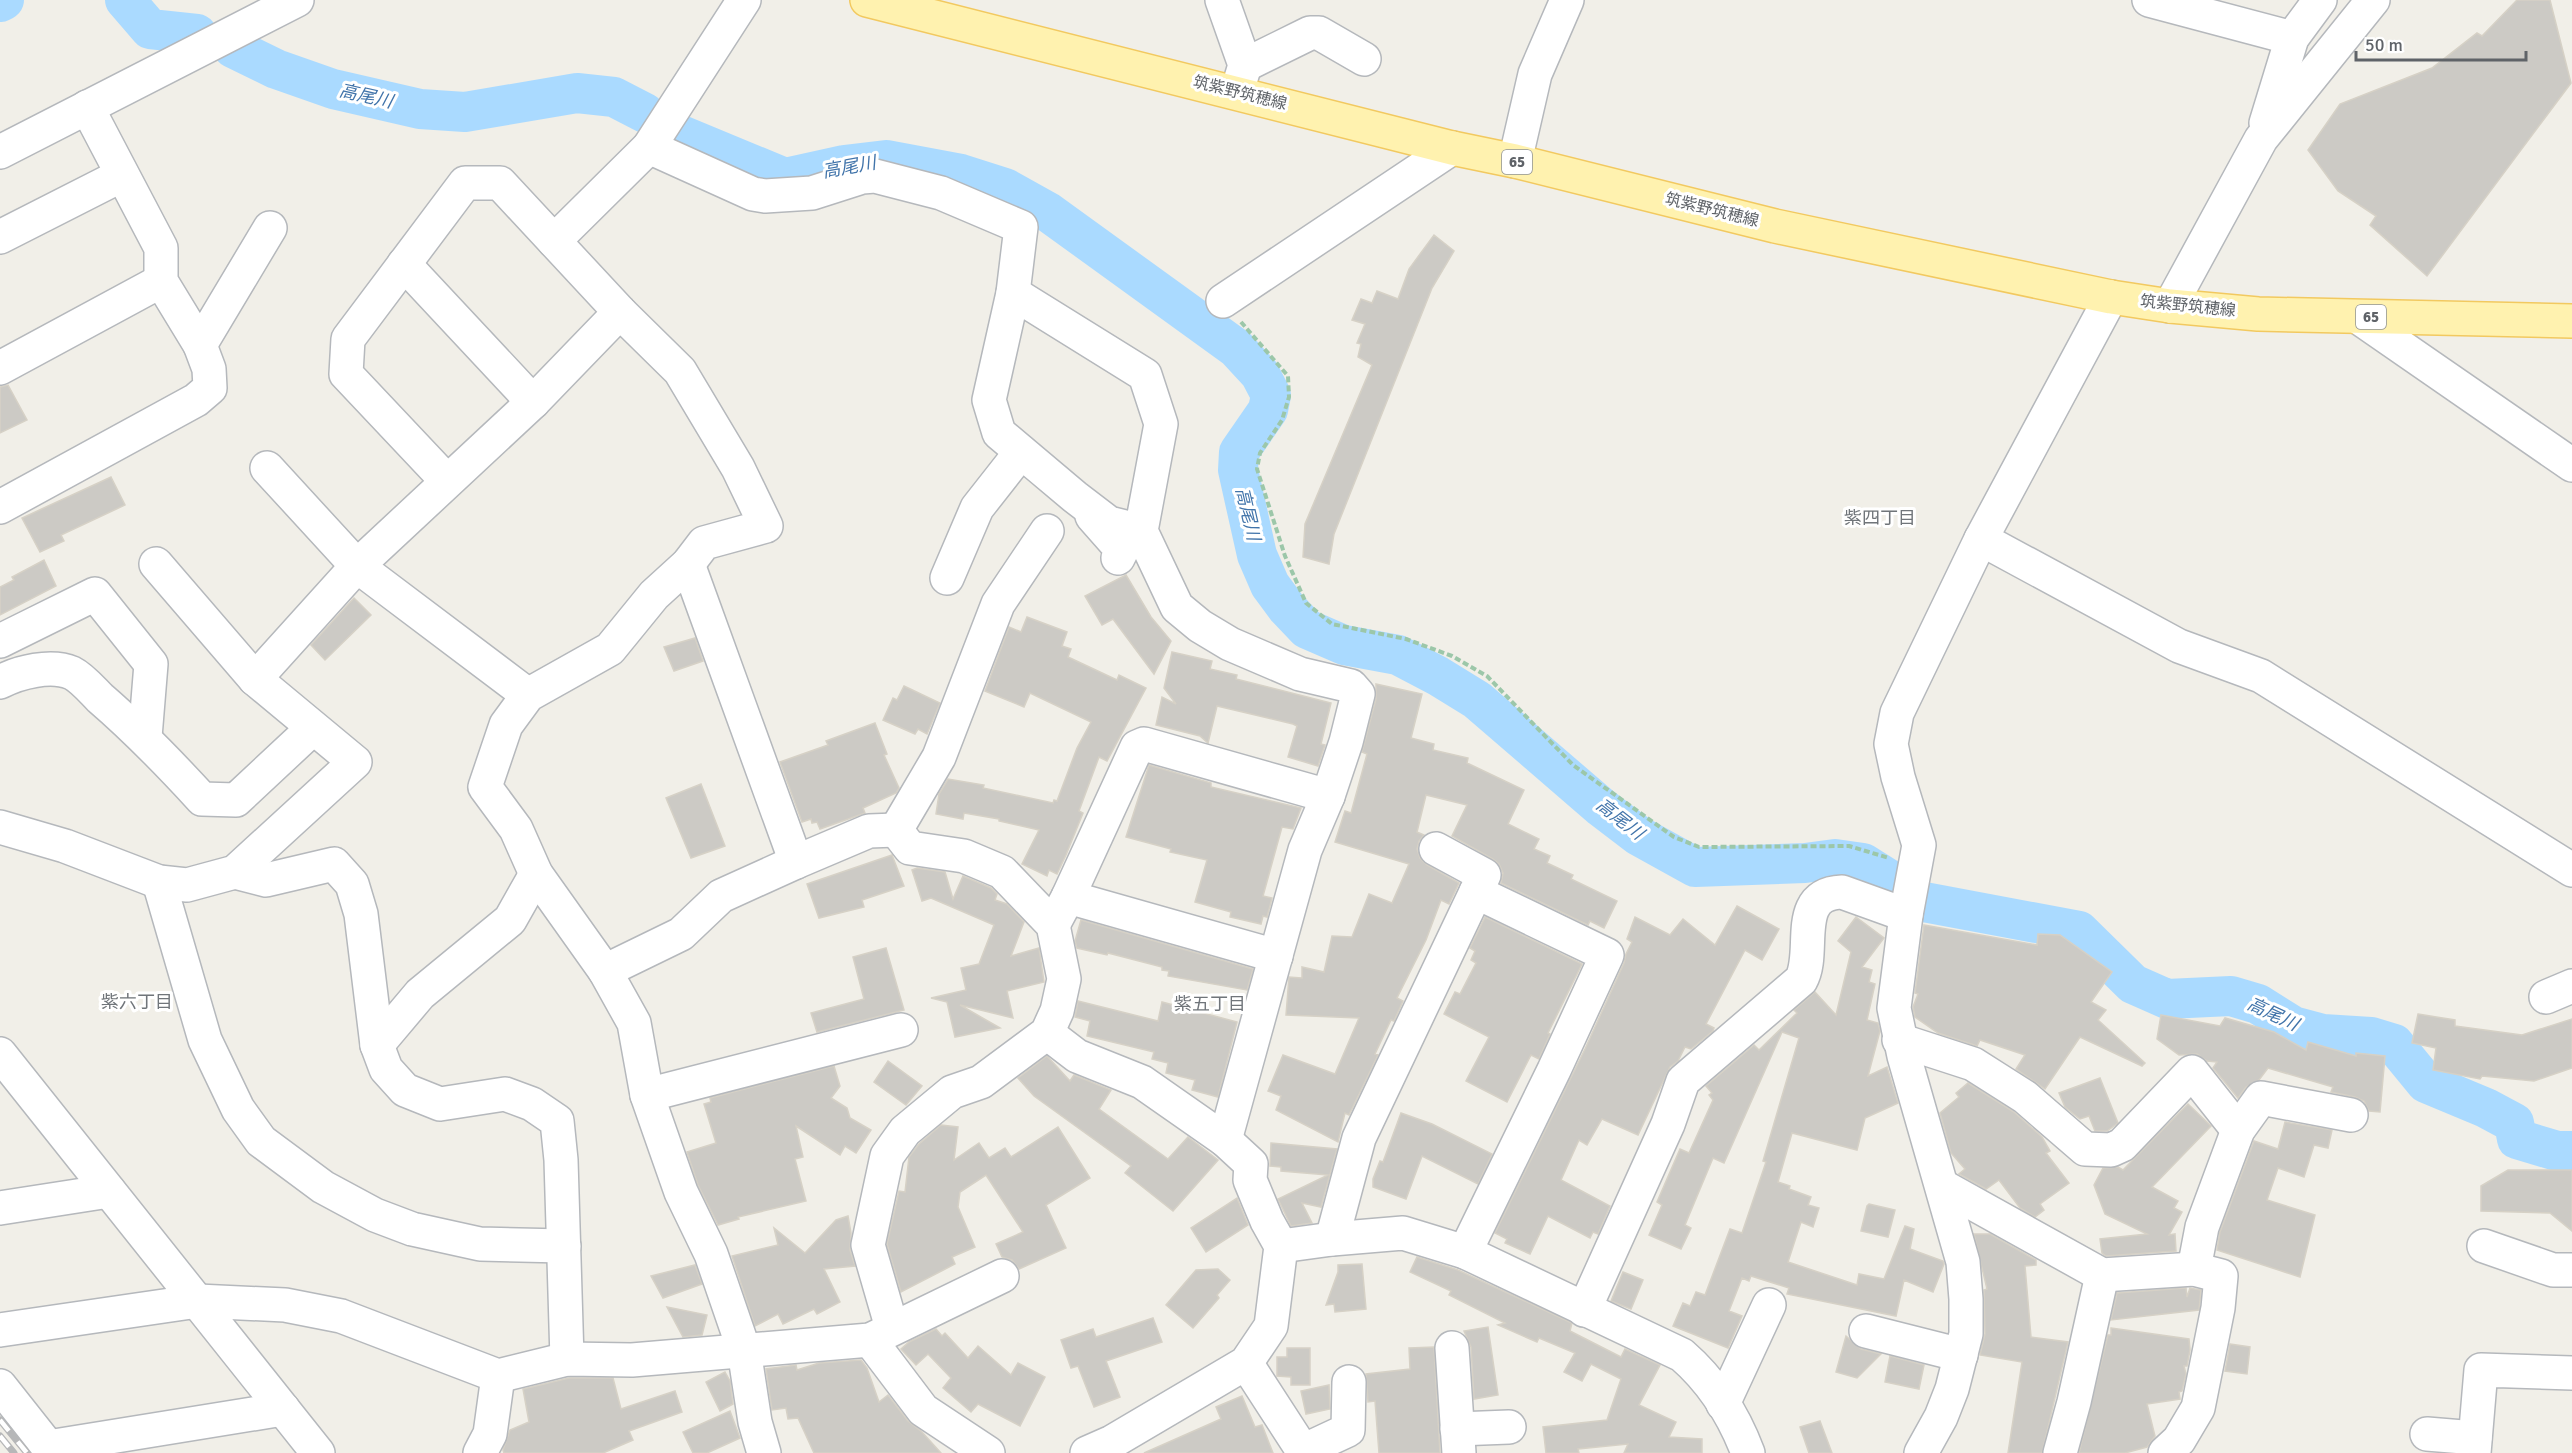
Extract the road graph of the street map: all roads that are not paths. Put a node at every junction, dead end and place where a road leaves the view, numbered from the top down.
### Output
1 (297, 0) edge
2 (744, 0) edge
3 (867, 0) edge
4 (1222, 0) edge
5 (1567, 0) edge
6 (2149, 0) edge
7 (2320, 0) edge
8 (2373, 0) edge
9 (2292, 38) junction
10 (1364, 58) dead end
11 (1241, 79) junction
12 (87, 107) junction
13 (2261, 139) junction
14 (649, 147) junction
15 (1452, 148) junction
16 (0, 152) edge
17 (1515, 161) junction
18 (122, 175) junction
19 (270, 228) dead end
20 (0, 237) edge
21 (554, 241) junction
22 (404, 264) junction
23 (161, 281) junction
24 (1013, 293) junction
25 (2111, 297) junction
26 (1223, 301) road end
27 (2170, 306) junction
28 (620, 312) junction
29 (2358, 317) junction
30 (2572, 321) edge
31 (200, 345) junction
32 (0, 368) edge
33 (533, 402) junction
34 (1021, 452) junction
35 (2572, 465) edge
36 (267, 468) dead end
37 (446, 480) junction
38 (1075, 497) junction
39 (0, 507) edge
40 (1047, 531) dead end
41 (1141, 531) junction
42 (1981, 539) junction
43 (1118, 558) dead end
44 (156, 564) dead end
45 (688, 564) junction
46 (357, 566) junction
47 (947, 578) dead end
48 (0, 641) edge
49 (255, 679) junction
50 (0, 682) edge
51 (528, 695) junction
52 (312, 729) junction
53 (145, 737) junction
54 (1328, 796) junction
55 (0, 827) edge
56 (896, 830) junction
57 (1436, 849) dead end
58 (796, 862) junction
59 (2572, 870) edge
60 (235, 872) junction
61 (536, 874) junction
62 (159, 882) junction
63 (1476, 892) junction
64 (1061, 911) junction
65 (1906, 915) junction
66 (1276, 956) junction
67 (605, 971) junction
68 (901, 1030) dead end
69 (1047, 1033) junction
70 (1899, 1040) junction
71 (377, 1045) junction
72 (6, 1069) edge
73 (647, 1095) junction
74 (2351, 1115) dead end
75 (2238, 1130) junction
76 (1225, 1140) junction
77 (1942, 1186) junction
78 (109, 1191) junction
79 (0, 1208) edge
80 (1332, 1239) junction
81 (564, 1246) junction
82 (1281, 1246) junction
83 (2484, 1246) dead end
84 (1465, 1252) junction
85 (2194, 1269) junction
86 (2572, 1270) edge
87 (2102, 1275) junction
88 (1002, 1276) dead end
89 (198, 1301) junction
90 (1769, 1305) dead end
91 (1584, 1310) junction
92 (0, 1330) edge
93 (1866, 1331) dead end
94 (881, 1334) junction
95 (1452, 1348) dead end
96 (744, 1350) junction
97 (1961, 1355) junction
98 (567, 1359) junction
99 (1246, 1363) junction
100 (2572, 1373) edge
101 (498, 1376) junction
102 (1349, 1382) dead end
103 (0, 1386) edge
104 (1723, 1404) junction
105 (283, 1409) junction
106 (1509, 1427) dead end
107 (2427, 1434) dead end
108 (1458, 1441) edge
109 (2475, 1446) edge
110 (50, 1450) edge
111 (1104, 1450) edge
112 (318, 1453) edge
113 (480, 1453) edge
114 (764, 1453) edge
115 (988, 1453) edge
116 (1748, 1453) edge
117 (1921, 1453) edge
118 (2060, 1453) edge
119 (2165, 1453) edge

1 - 12 street
2 - 14 street
3 - 11 main road, 筑紫野筑穂線 / 65
4 - 11 street
5 - 17 street
6 - 9 street
7 - 9 street
8 - 13 street
9 - 13 street
10 - 11 street
11 - 15 main road, 筑紫野筑穂線 / 65
12 - 16 street
12 - 18 street
13 - 27 street
14 - 21 street
14 - 24 street
15 - 17 main road, 筑紫野筑穂線 / 65
15 - 26 street
17 - 25 main road, 筑紫野筑穂線 / 65
18 - 20 street
18 - 23 street
19 - 31 street
21 - 22 street
21 - 28 street
22 - 33 street
22 - 37 street
23 - 31 street
23 - 32 street
24 - 34 street
24 - 41 street
25 - 27 main road, 筑紫野筑穂線 / 65
25 - 42 street
27 - 29 main road, 筑紫野筑穂線 / 65
28 - 33 street
28 - 45 street
29 - 30 main road, 筑紫野筑穂線 / 65
29 - 35 street
31 - 39 street
33 - 37 street
34 - 38 street
34 - 47 street
36 - 46 street
37 - 46 street
38 - 41 street
38 - 43 street
40 - 56 street
41 - 54 street
42 - 59 street
42 - 65 street
44 - 49 street
45 - 51 street
45 - 58 street
46 - 49 street
46 - 51 street
48 - 53 street
49 - 52 street
50 - 53 street
51 - 61 street
52 - 53 street
52 - 60 street
54 - 64 street
54 - 66 street
55 - 62 street
56 - 58 street
56 - 64 street
57 - 63 street
58 - 67 street
60 - 62 street
60 - 71 street
61 - 67 street
61 - 71 street
62 - 81 street
63 - 80 street
63 - 84 street
64 - 66 street
64 - 69 street
65 - 70 street
65 - 91 street
66 - 76 street
67 - 73 street
68 - 73 street
69 - 76 street
69 - 94 street
70 - 75 street
70 - 77 street
71 - 81 street
72 - 78 street
73 - 96 street
74 - 75 street
75 - 85 street
76 - 82 street
77 - 87 street
77 - 97 street
78 - 79 street
78 - 89 street
80 - 82 street
80 - 84 street
81 - 98 street
82 - 99 street
83 - 86 street
84 - 91 street
85 - 87 street
85 - 119 street
87 - 118 street
88 - 94 street
89 - 92 street
89 - 101 street
89 - 105 street
90 - 104 street
91 - 104 street
93 - 97 street
94 - 96 street
94 - 115 street
95 - 108 street
96 - 98 street
96 - 114 street
97 - 117 street
98 - 101 street
99 - 102 street
99 - 111 street
100 - 109 street
101 - 113 street
103 - 110 street
104 - 116 street
105 - 110 street
105 - 112 street
106 - 108 street
107 - 109 street

